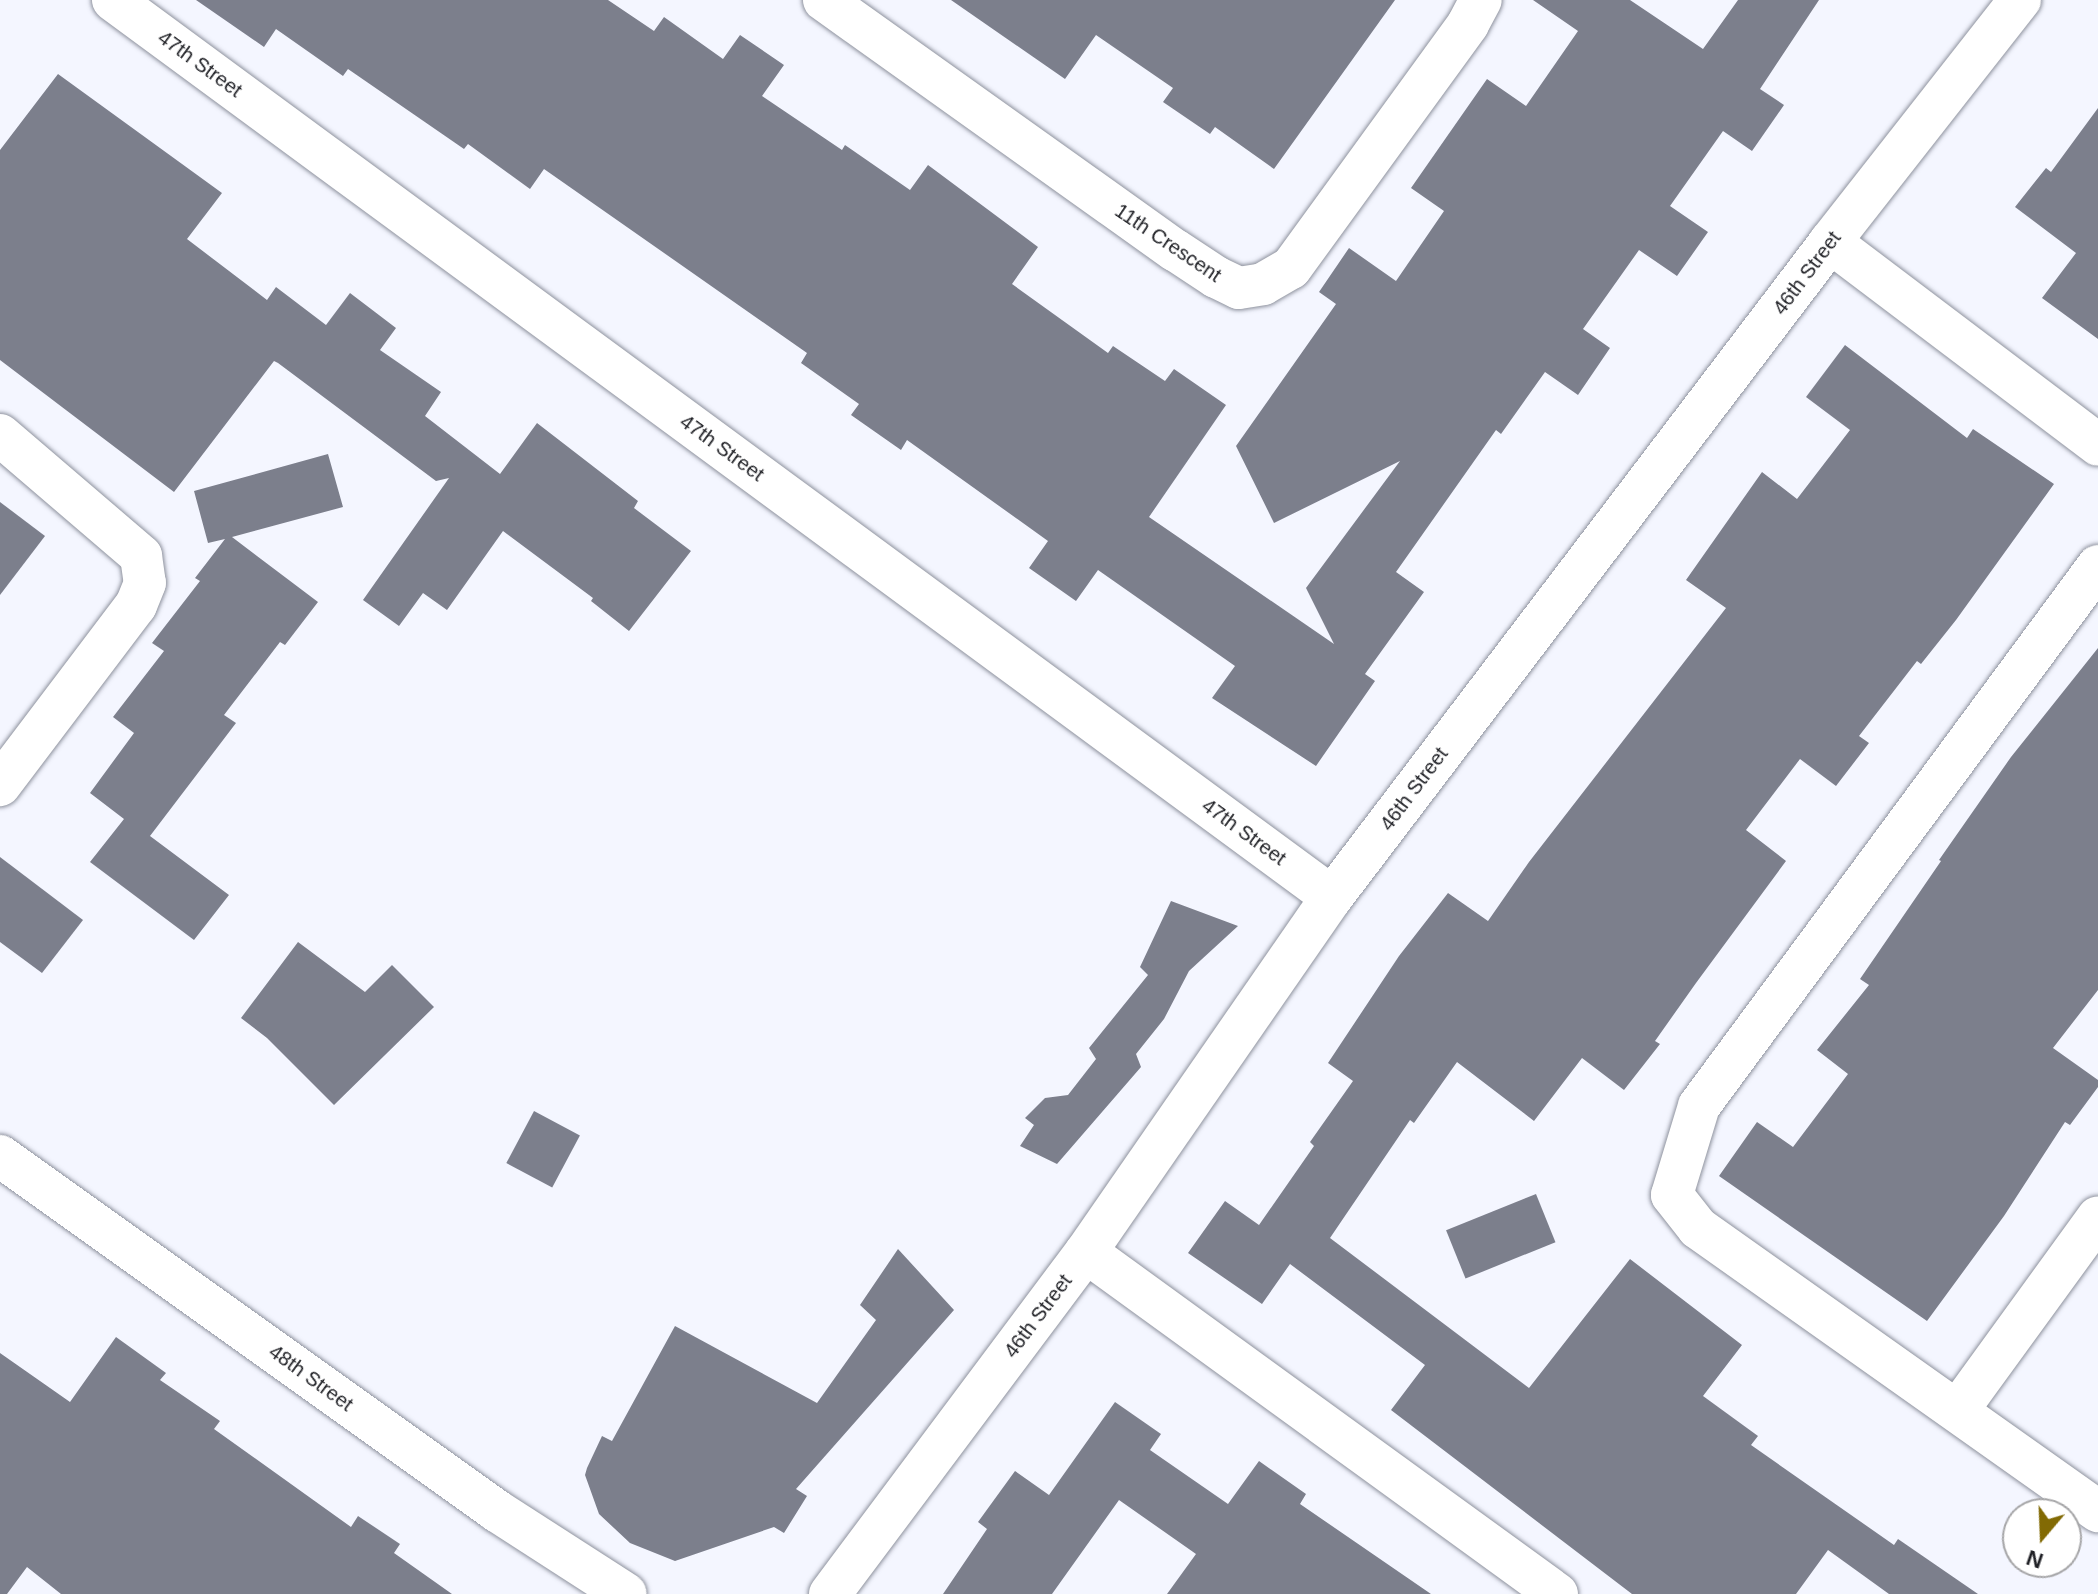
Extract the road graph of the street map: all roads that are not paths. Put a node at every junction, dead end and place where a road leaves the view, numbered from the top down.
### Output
1 (113, 0) edge
2 (824, 0) edge
3 (1481, 0) edge
4 (2020, 0) edge
5 (1830, 242) junction
6 (0, 435) edge
7 (2098, 445) edge
8 (2098, 566) edge
9 (0, 785) edge
10 (1332, 897) junction
11 (0, 1156) edge
12 (2098, 1217) edge
13 (1086, 1252) junction
14 (1958, 1410) junction
15 (2098, 1511) edge
16 (626, 1594) edge
17 (830, 1594) edge
18 (1557, 1594) edge

1 - 10 street, 47th Street
2 - 3 street, 11th Crescent
4 - 5 street, 46th Street
5 - 7 street
5 - 10 street, 46th Street
6 - 9 street
8 - 14 street
10 - 13 street, 46th Street
11 - 16 street, 48th Street
12 - 14 street
13 - 17 street, 46th Street
13 - 18 street
14 - 15 street

